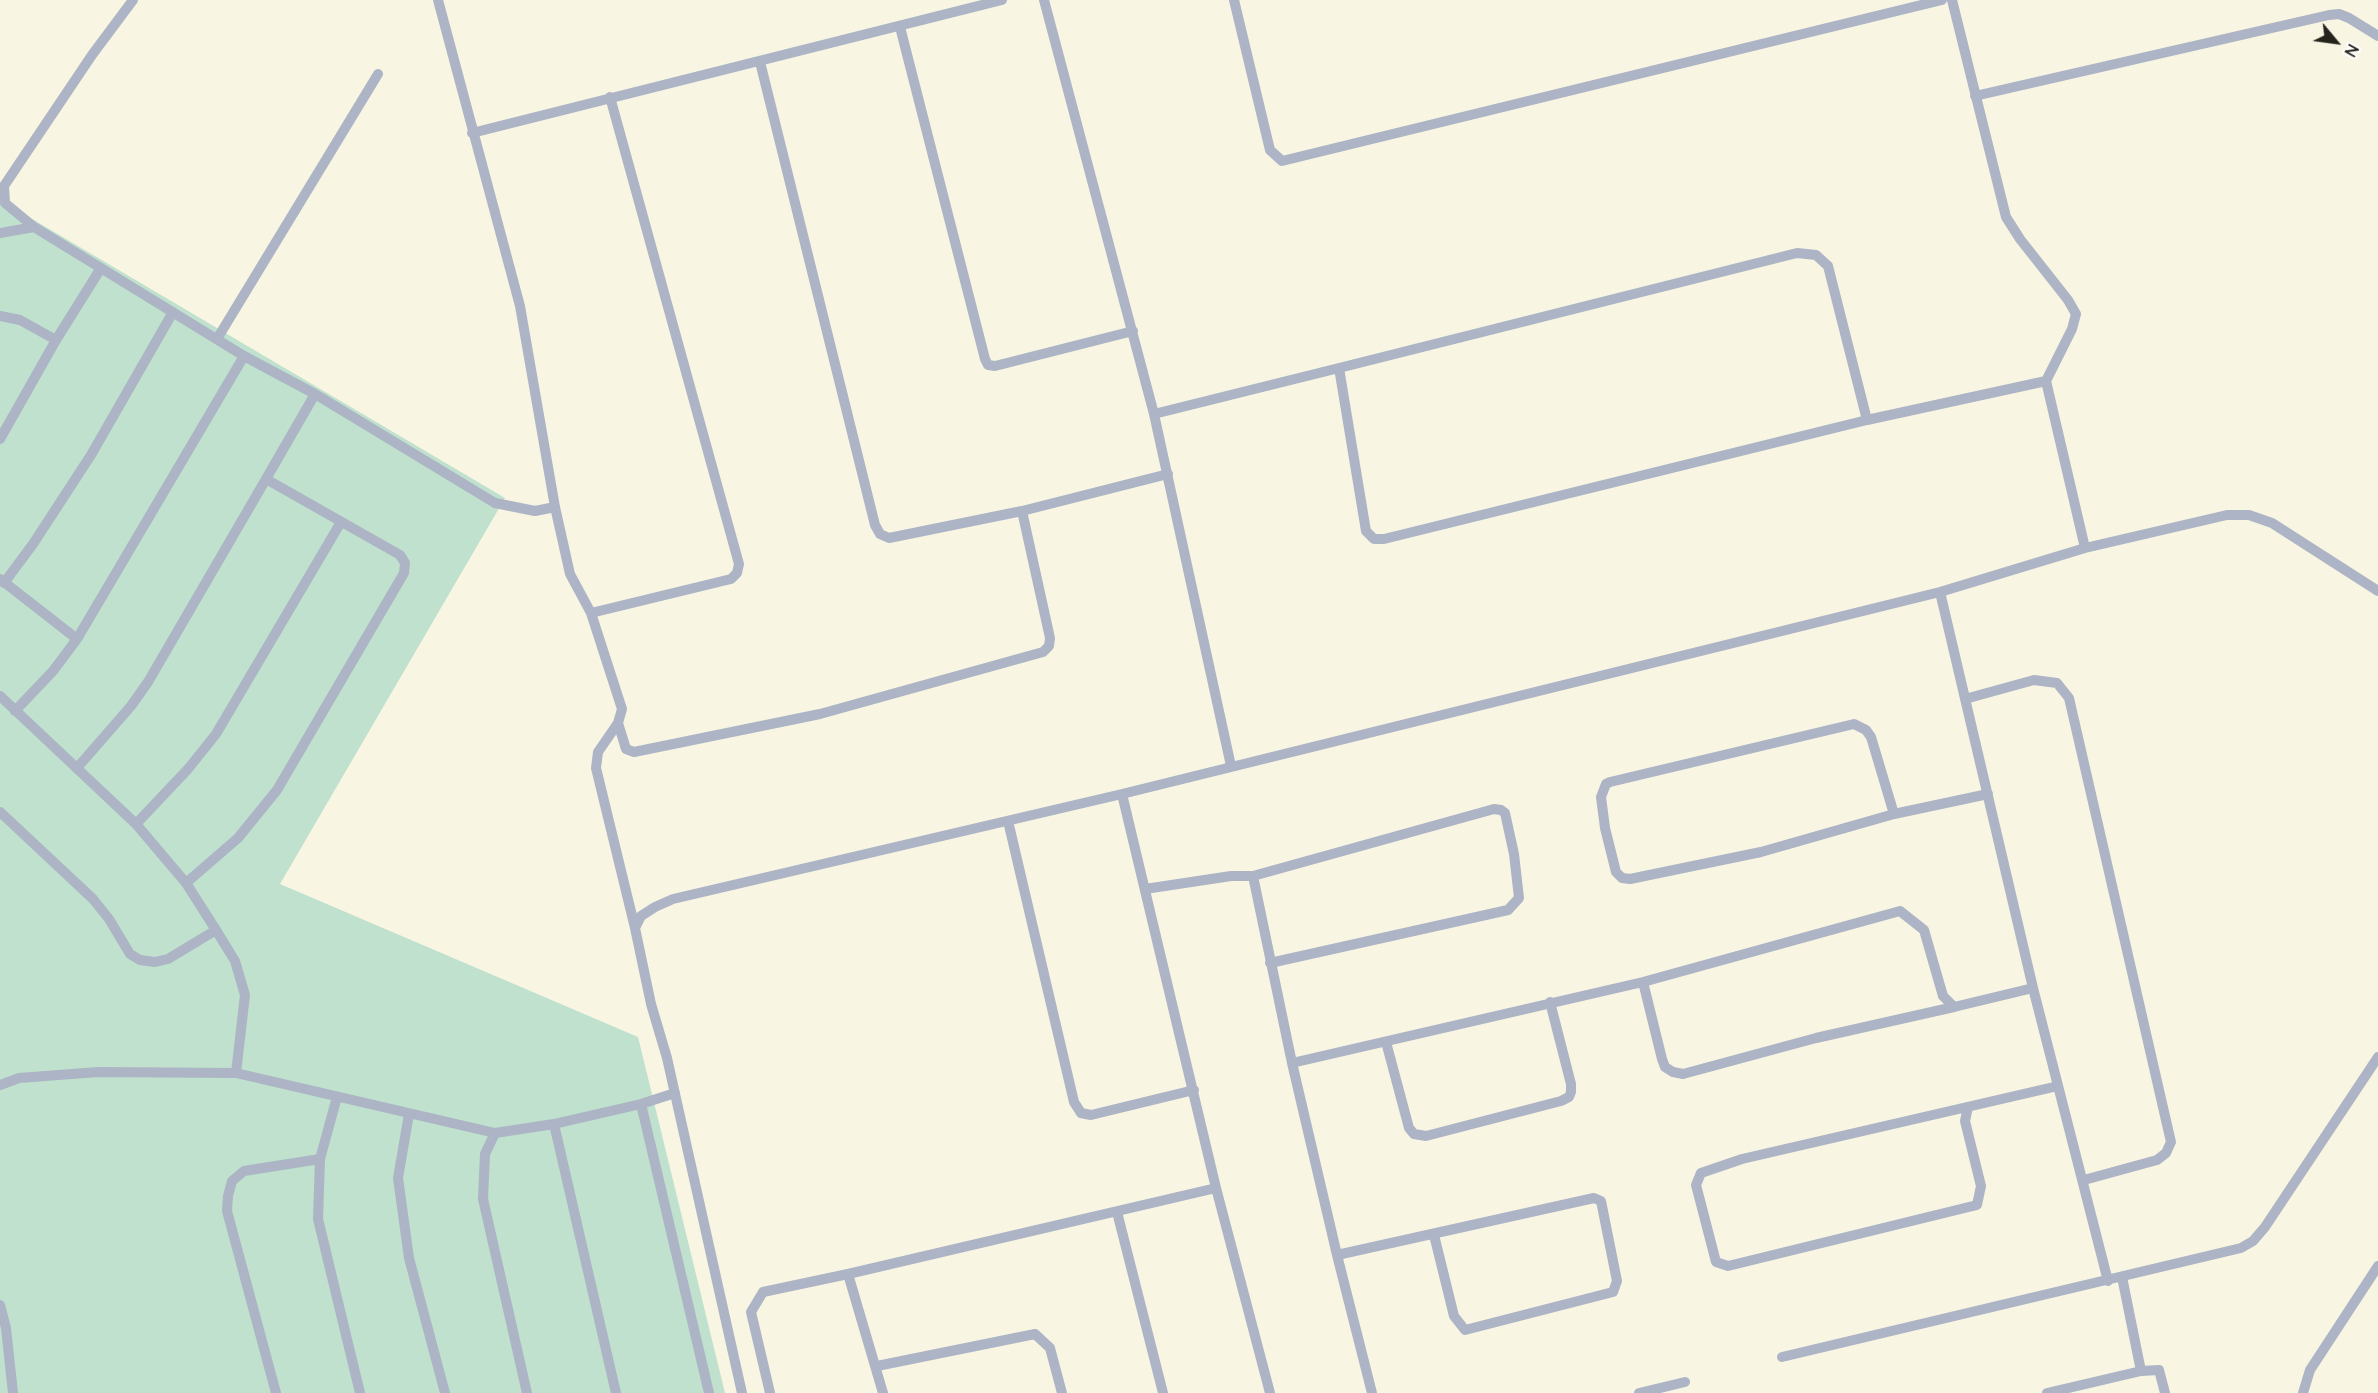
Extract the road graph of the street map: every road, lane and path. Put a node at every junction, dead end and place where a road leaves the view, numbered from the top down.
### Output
1 (133, 0) edge
2 (438, 0) edge
3 (1002, 0) edge
4 (1044, 0) edge
5 (1234, 0) edge
6 (1942, 0) edge
7 (1952, 0) edge
8 (900, 27) junction
9 (2378, 36) edge
10 (760, 62) junction
11 (378, 74) dead end
12 (1975, 96) junction
13 (610, 97) junction
14 (472, 133) junction
15 (34, 227) junction
16 (0, 233) edge
17 (101, 268) junction
18 (173, 312) junction
19 (0, 316) edge
20 (1133, 331) junction
21 (217, 339) junction
22 (56, 340) junction
23 (244, 356) junction
24 (1339, 368) junction
25 (2046, 381) junction
26 (315, 394) junction
27 (1155, 414) junction
28 (1867, 420) junction
29 (0, 439) edge
30 (1168, 474) junction
31 (266, 479) junction
32 (555, 507) junction
33 (1022, 511) junction
34 (341, 522) junction
35 (2085, 548) junction
36 (2, 581) edge
37 (2378, 591) edge
38 (1940, 592) junction
39 (591, 613) junction
40 (77, 639) junction
41 (0, 696) edge
42 (1965, 699) junction
43 (15, 711) junction
44 (618, 723) junction
45 (1231, 766) junction
46 (77, 768) junction
47 (1122, 794) junction
48 (1988, 794) junction
49 (0, 812) edge
50 (1894, 814) junction
51 (1008, 821) junction
52 (135, 824) junction
53 (1253, 876) junction
54 (186, 883) junction
55 (1145, 889) junction
56 (635, 928) junction
57 (216, 930) junction
58 (1270, 963) junction
59 (1643, 982) junction
60 (2033, 988) junction
61 (1550, 1002) junction
62 (1954, 1007) junction
63 (1386, 1042) junction
64 (2378, 1058) edge
65 (1292, 1064) junction
66 (236, 1073) junction
67 (0, 1085) edge
68 (2058, 1086) junction
69 (1194, 1090) junction
70 (675, 1093) junction
71 (337, 1097) junction
72 (641, 1104) junction
73 (1968, 1107) junction
74 (409, 1114) junction
75 (555, 1124) junction
76 (495, 1133) junction
77 (320, 1159) junction
78 (2084, 1180) junction
79 (1216, 1188) junction
80 (1117, 1212) junction
81 (1434, 1235) junction
82 (1337, 1255) junction
83 (2378, 1266) edge
84 (848, 1274) junction
85 (2122, 1277) junction
86 (2108, 1281) junction
87 (0, 1305) edge
88 (3, 1328) edge
89 (1782, 1357) dead end
90 (877, 1366) junction
91 (2141, 1371) junction
92 (1685, 1382) dead end
93 (13, 1393) edge
94 (276, 1393) edge
95 (360, 1393) edge
96 (445, 1393) edge
97 (527, 1393) edge
98 (616, 1393) edge
99 (709, 1393) edge
100 (742, 1393) edge
101 (771, 1393) edge
102 (883, 1393) edge
103 (1062, 1393) edge
104 (1163, 1393) edge
105 (1270, 1393) edge
106 (1372, 1393) edge
107 (1640, 1393) edge
108 (2047, 1393) edge
109 (2165, 1393) edge
110 (2303, 1393) edge

1 - 15 street
2 - 14 street
3 - 8 street
4 - 20 street
5 - 6 street
7 - 12 street
8 - 10 street
8 - 20 street
9 - 12 street
10 - 13 street
10 - 33 street
11 - 21 street
12 - 25 street
13 - 14 street
13 - 39 street
14 - 32 street
15 - 16 street
15 - 17 street
17 - 18 street
17 - 22 street
18 - 21 street
18 - 36 street
19 - 22 street
20 - 27 street
21 - 23 street
22 - 29 street
23 - 26 street
23 - 40 street
24 - 27 street
24 - 28 street
24 - 28 street
25 - 28 street
25 - 35 street
26 - 31 street
26 - 32 street
27 - 30 street
30 - 33 street
30 - 45 street
31 - 34 street
31 - 46 street
32 - 39 street
33 - 44 street
34 - 52 street
34 - 54 street
35 - 37 street
35 - 38 street
36 - 40 street
38 - 42 street
38 - 45 street
39 - 44 street
40 - 43 street
41 - 43 street
42 - 48 street
42 - 78 street
43 - 46 street
44 - 56 street
45 - 47 street
46 - 52 street
47 - 51 street
47 - 55 street
48 - 50 street
48 - 60 street
49 - 57 street
50 - 50 street
51 - 56 street
51 - 69 street
52 - 54 street
53 - 55 street
53 - 58 street
53 - 58 street
54 - 57 street
55 - 69 street
56 - 70 street
57 - 66 street
58 - 65 street
59 - 61 street
59 - 62 street
59 - 62 street
60 - 62 street
60 - 68 street
61 - 63 street
61 - 63 street
63 - 65 street
64 - 85 street
65 - 82 street
66 - 67 street
66 - 71 street
68 - 73 street
68 - 78 street
69 - 79 street
70 - 72 street
70 - 100 street
71 - 74 street
71 - 77 street
72 - 75 street
72 - 99 street
73 - 73 street
74 - 76 street
74 - 96 street
75 - 76 street
75 - 98 street
76 - 97 street
77 - 94 street
77 - 95 street
78 - 86 street
79 - 80 street
79 - 105 street
80 - 84 street
80 - 104 street
81 - 81 street
81 - 82 street
82 - 106 street
83 - 110 street
84 - 90 street
84 - 101 street
85 - 86 street
85 - 91 street
86 - 89 street
87 - 88 street
88 - 93 street
90 - 102 street
90 - 103 street
91 - 108 street
91 - 109 street
92 - 107 street

